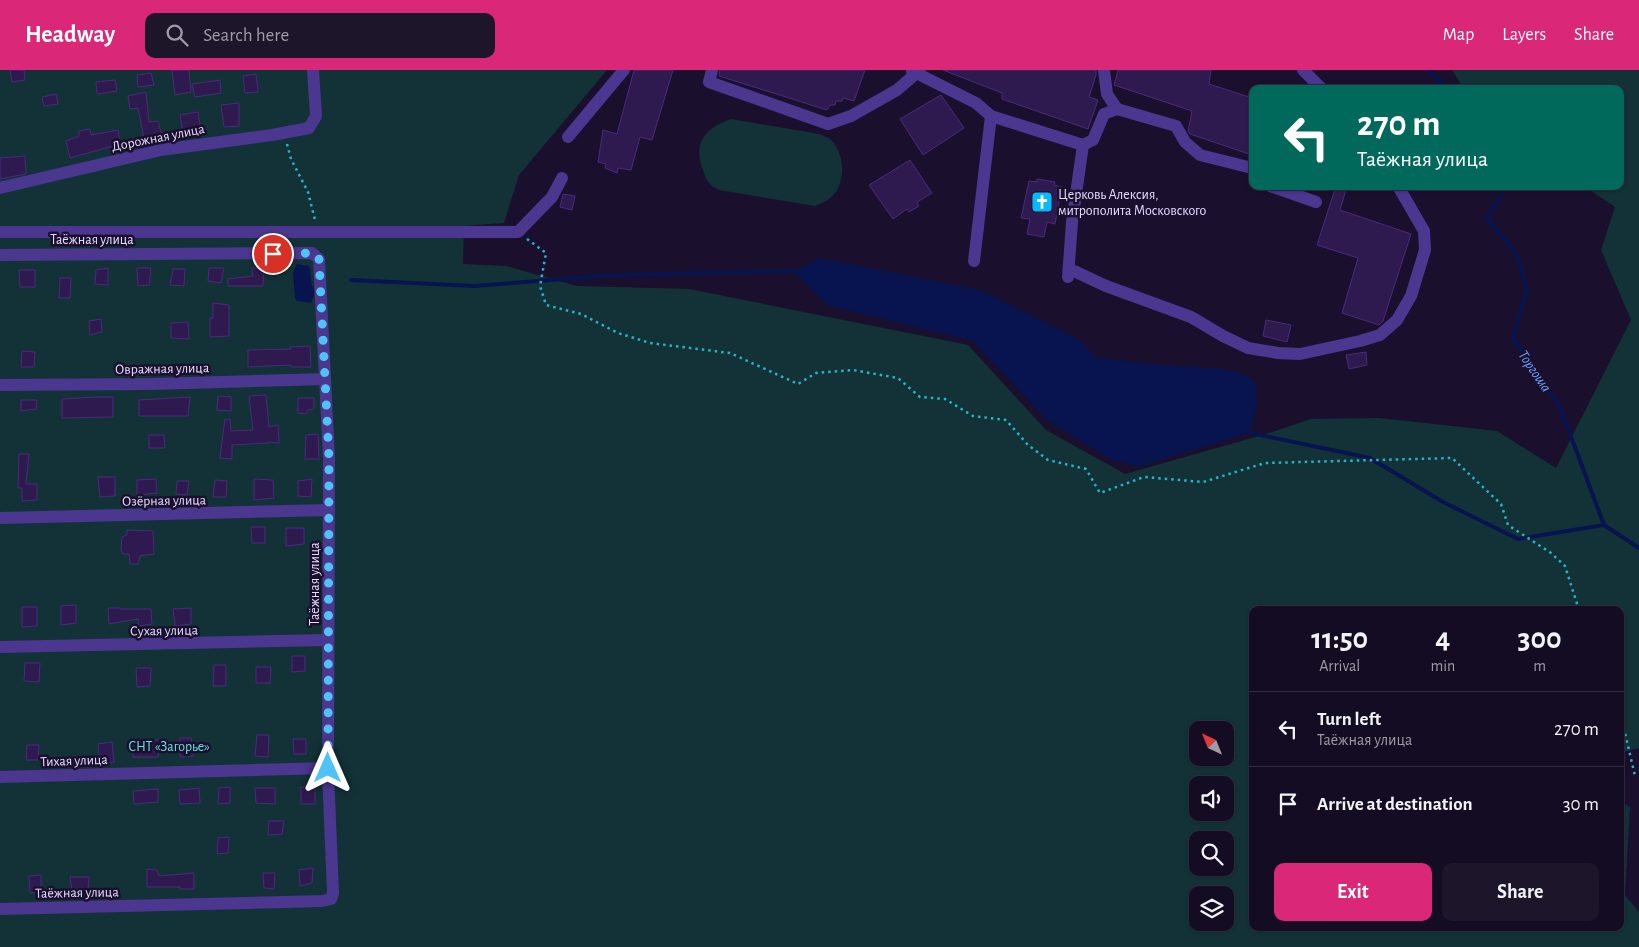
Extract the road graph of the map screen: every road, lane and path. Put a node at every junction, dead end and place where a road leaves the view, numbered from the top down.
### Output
1 (313, 70) edge
2 (624, 70) edge
3 (712, 70) edge
4 (1104, 70) edge
5 (1303, 70) edge
6 (915, 71) edge
7 (1318, 85) edge
8 (1117, 109) junction
9 (991, 116) junction
10 (285, 132) junction
11 (568, 137) dead end
12 (1083, 145) junction
13 (1249, 167) edge
14 (562, 178) dead end
15 (0, 188) edge
16 (1282, 190) edge
17 (1400, 190) edge
18 (1316, 202) dead end
19 (0, 232) edge
20 (318, 232) junction
21 (518, 232) junction
22 (0, 255) edge
23 (974, 261) dead end
24 (325, 379) junction
25 (0, 385) edge
26 (329, 510) junction
27 (0, 518) edge
28 (1578, 606) edge
29 (328, 640) junction
30 (0, 647) edge
31 (1624, 731) edge
32 (328, 768) junction
33 (1635, 776) dead end
34 (0, 777) edge
35 (0, 909) edge

1 - 10 street, Дорожная улица
2 - 11 street
3 - 6 street
4 - 8 street
5 - 7 street
6 - 9 street
8 - 12 street
8 - 13 street
9 - 12 street
9 - 23 street
10 - 15 street, Дорожная улица
10 - 20 path
12 - 17 street
14 - 21 street
16 - 18 street
19 - 20 street
20 - 21 street
21 - 28 path
22 - 24 street, Таёжная улица
24 - 25 street, Овражная улица
24 - 26 street, Таёжная улица
26 - 27 street, Озёрная улица
26 - 29 street, Таёжная улица
29 - 30 street, Сухая улица
29 - 32 street, Таёжная улица
31 - 33 path
32 - 34 street, Тихая улица
32 - 35 street, Таёжная улица

